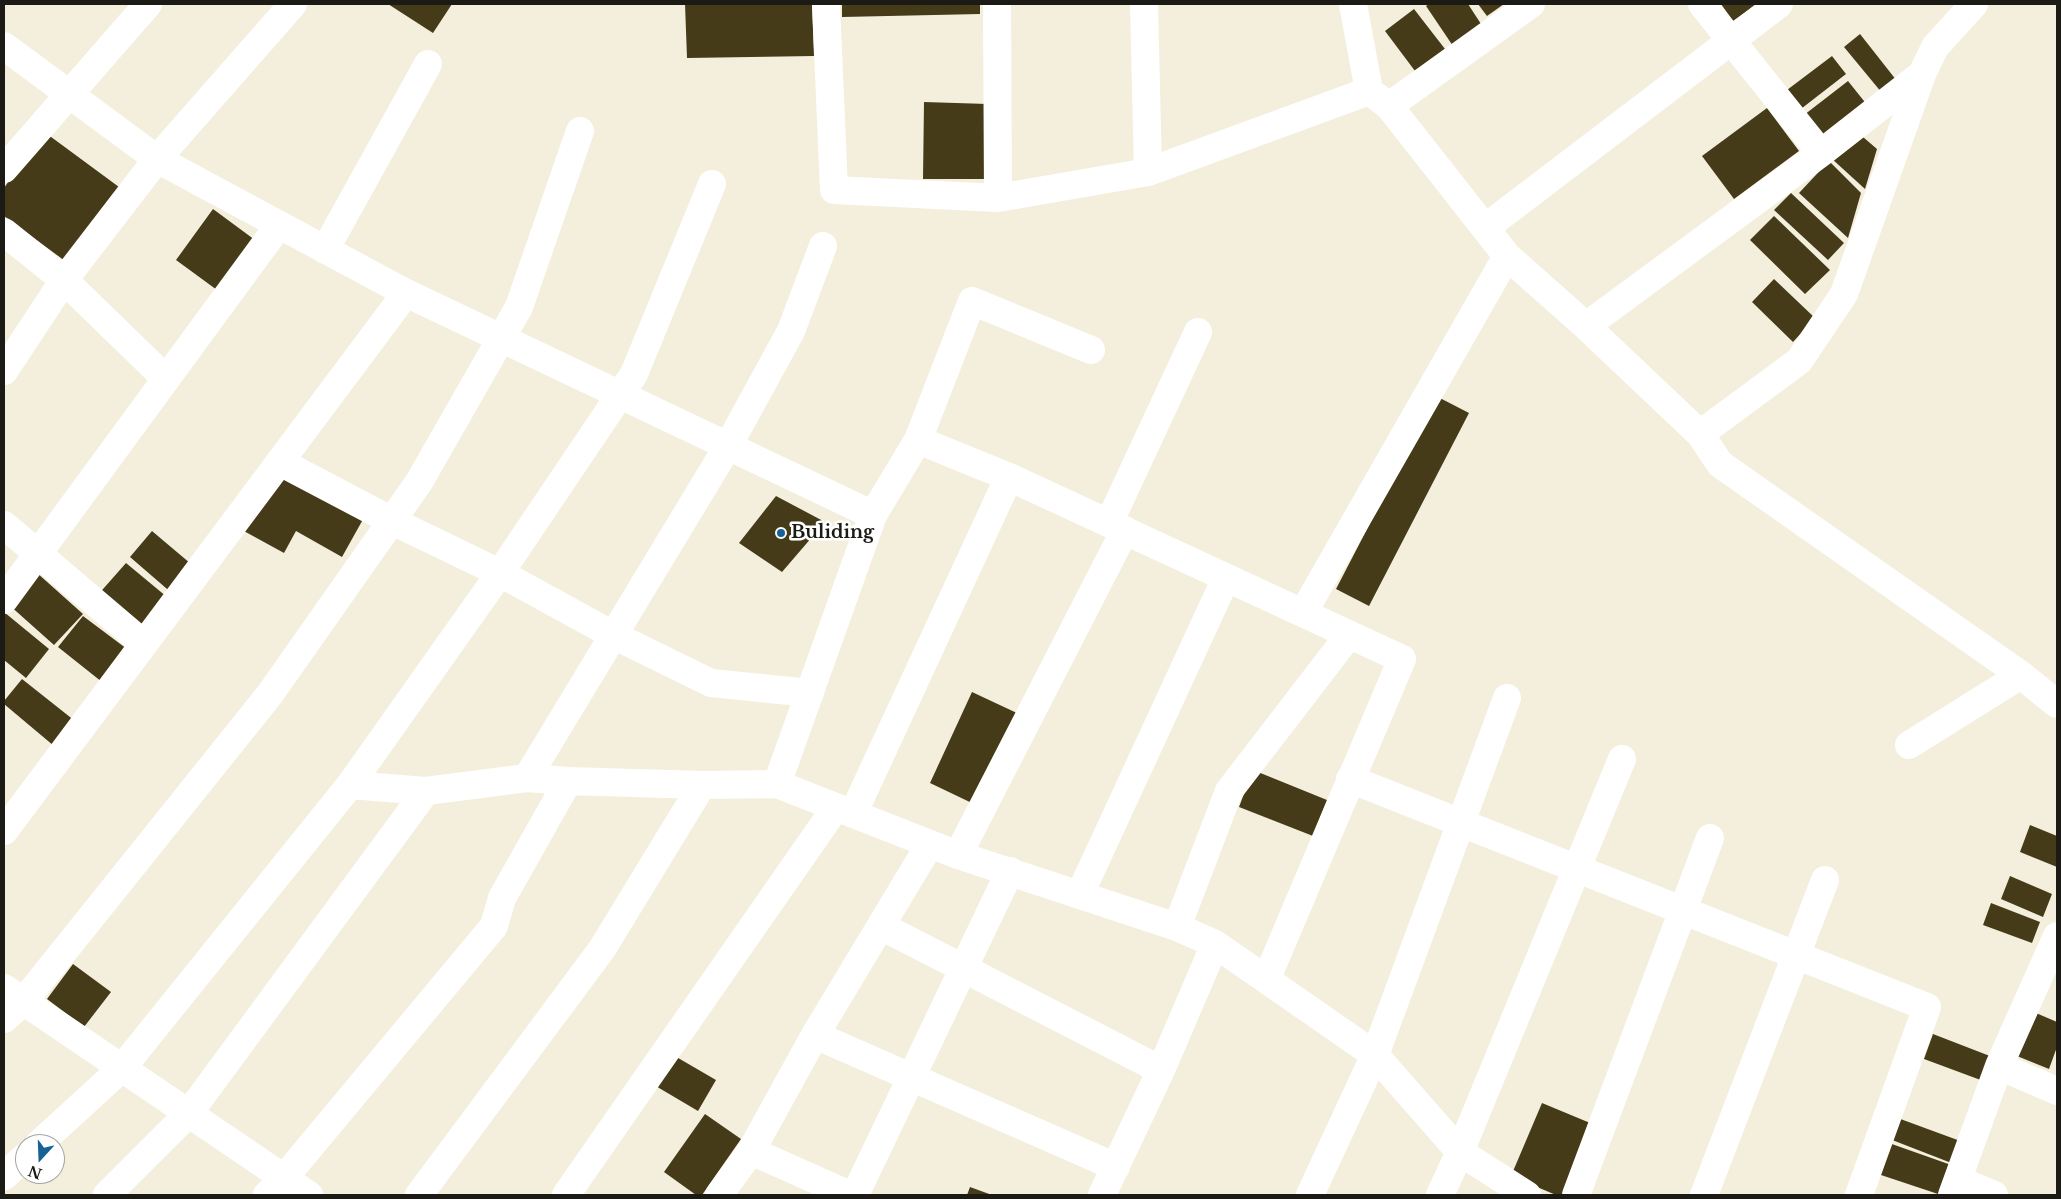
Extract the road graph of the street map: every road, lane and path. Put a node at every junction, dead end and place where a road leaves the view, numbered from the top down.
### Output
1 (148, 4) edge
2 (293, 4) edge
3 (826, 4) edge
4 (997, 4) edge
5 (1144, 4) edge
6 (1352, 4) edge
7 (1531, 4) edge
8 (1702, 4) edge
9 (1780, 4) edge
10 (1974, 4) edge
11 (1731, 41) junction
12 (4, 46) edge
13 (428, 64) dead end
14 (1922, 74) junction
15 (69, 94) junction
16 (1379, 99) junction
17 (580, 131) dead end
18 (1822, 154) junction
19 (157, 158) junction
20 (4, 169) edge
21 (1148, 172) junction
22 (712, 184) dead end
23 (998, 198) junction
24 (279, 225) junction
25 (1485, 228) junction
26 (4, 232) edge
27 (823, 246) dead end
28 (325, 250) junction
29 (1508, 256) junction
30 (64, 280) junction
31 (406, 293) junction
32 (1586, 326) junction
33 (1198, 332) dead end
34 (501, 339) junction
35 (1091, 350) dead end
36 (4, 371) edge
37 (166, 379) junction
38 (620, 395) junction
39 (1700, 434) junction
40 (918, 440) junction
41 (728, 446) junction
42 (280, 462) junction
43 (1008, 476) junction
44 (873, 515) junction
45 (392, 521) junction
46 (4, 524) edge
47 (1117, 526) junction
48 (38, 553) junction
49 (500, 573) junction
50 (1226, 578) junction
51 (4, 600) edge
52 (1303, 613) junction
53 (613, 635) junction
54 (1349, 635) junction
55 (144, 644) junction
56 (2021, 675) junction
57 (810, 693) junction
58 (1507, 698) dead end
59 (2057, 704) edge
60 (1909, 745) dead end
61 (1622, 760) dead end
62 (527, 778) junction
63 (1350, 779) junction
64 (568, 781) junction
65 (777, 784) junction
66 (702, 785) junction
67 (350, 786) junction
68 (426, 791) junction
69 (845, 810) junction
70 (1460, 823) junction
71 (4, 831) edge
72 (1710, 838) dead end
73 (930, 844) junction
74 (958, 855) junction
75 (1576, 869) junction
76 (1010, 871) junction
77 (1825, 880) dead end
78 (1080, 894) junction
79 (1683, 911) junction
80 (881, 926) junction
81 (1177, 927) junction
82 (1215, 944) junction
83 (2055, 949) edge
84 (1796, 956) junction
85 (963, 968) junction
86 (1267, 978) junction
87 (14, 994) edge
88 (4, 1019) edge
89 (815, 1035) junction
90 (1375, 1054) junction
91 (2000, 1066) junction
92 (122, 1068) junction
93 (1161, 1070) junction
94 (911, 1077) junction
95 (2057, 1091) edge
96 (189, 1113) junction
97 (50, 1134) edge
98 (750, 1151) junction
99 (1460, 1152) junction
100 (15, 1166) edge
101 (1116, 1167) junction
102 (4, 1176) edge
103 (275, 1187) edge
104 (1955, 1188) edge
105 (107, 1195) edge
106 (309, 1195) edge
107 (418, 1195) edge
108 (566, 1195) edge
109 (719, 1195) edge
110 (850, 1195) edge
111 (855, 1195) edge
112 (1102, 1195) edge
113 (1310, 1195) edge
114 (1440, 1195) edge
115 (1527, 1195) edge
116 (1576, 1195) edge
117 (1704, 1195) edge
118 (1859, 1195) edge
119 (1994, 1195) edge

1 - 15 street
2 - 19 street
3 - 23 street
4 - 23 street
5 - 21 street
6 - 16 street
7 - 16 street
8 - 11 street
9 - 11 street
10 - 14 street
11 - 18 street
11 - 25 street
12 - 15 street
13 - 28 street
14 - 18 street
14 - 39 street
15 - 19 street
15 - 20 street
16 - 21 street
16 - 25 street
17 - 34 street
18 - 32 street
19 - 24 street
19 - 30 street
21 - 23 street
22 - 38 street
24 - 28 street
24 - 37 street
25 - 29 street
26 - 30 street
27 - 41 street
28 - 31 street
29 - 32 street
29 - 52 street
30 - 36 street
30 - 37 street
31 - 34 street
31 - 42 street
32 - 39 street
33 - 47 street
34 - 38 street
34 - 45 street
35 - 40 street
37 - 48 street
38 - 41 street
38 - 49 street
39 - 56 street
40 - 43 street
40 - 44 street
41 - 44 street
41 - 53 street
42 - 45 street
42 - 55 street
43 - 47 street
43 - 69 street
44 - 57 street
45 - 49 street
45 - 87 street
46 - 48 street
47 - 50 street
47 - 74 street
48 - 51 street
48 - 55 street
49 - 53 street
49 - 67 street
50 - 52 street
50 - 78 street
52 - 54 street
53 - 57 street
53 - 62 street
54 - 63 street
54 - 81 street
55 - 71 street
56 - 59 street
56 - 60 street
57 - 65 street
58 - 70 street
61 - 75 street
62 - 64 street
62 - 68 street
63 - 70 street
63 - 86 street
64 - 66 street
64 - 103 street
65 - 66 street
65 - 69 street
66 - 107 street
67 - 68 street
67 - 92 street
68 - 96 street
69 - 73 street
69 - 108 street
70 - 75 street
70 - 90 street
72 - 79 street
73 - 74 street
73 - 80 street
74 - 76 street
75 - 79 street
75 - 99 street
76 - 78 street
76 - 85 street
77 - 84 street
78 - 81 street
79 - 84 street
79 - 116 street
80 - 85 street
80 - 89 street
81 - 82 street
82 - 86 street
82 - 93 street
83 - 91 street
84 - 117 street
84 - 118 street
85 - 93 street
85 - 94 street
86 - 90 street
87 - 88 street
87 - 92 street
89 - 94 street
89 - 98 street
90 - 99 street
90 - 113 street
91 - 95 street
91 - 104 street
92 - 96 street
92 - 97 street
93 - 101 street
94 - 101 street
94 - 111 street
96 - 103 street
96 - 105 street
98 - 109 street
98 - 110 street
99 - 114 street
99 - 115 street
100 - 102 street
101 - 112 street
103 - 106 street
104 - 119 street

